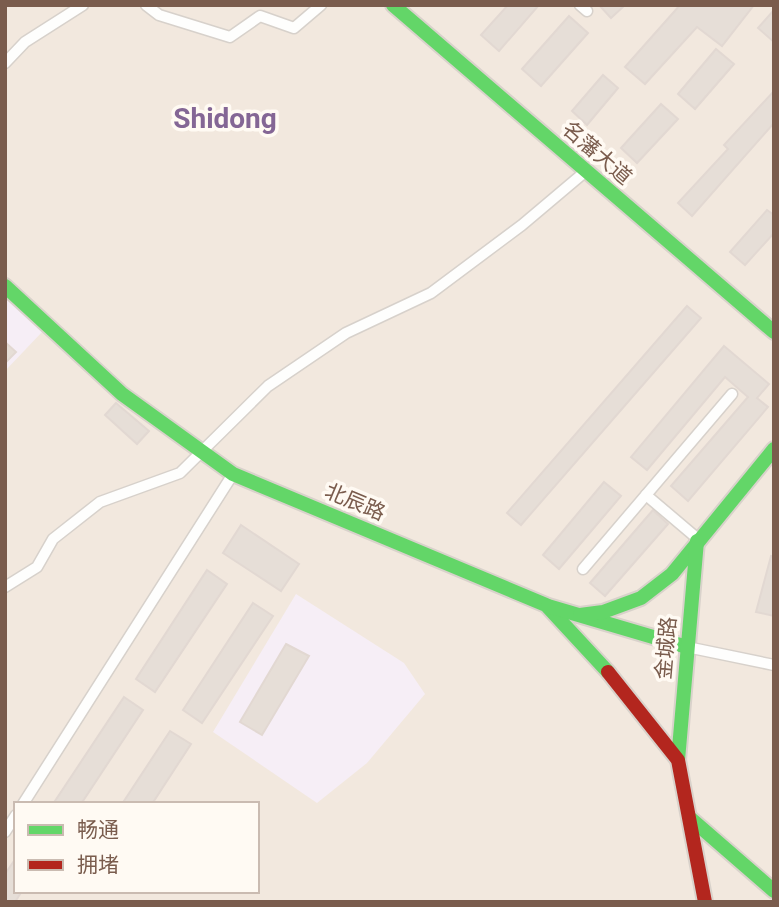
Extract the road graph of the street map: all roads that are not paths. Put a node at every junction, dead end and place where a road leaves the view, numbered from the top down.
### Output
1 (83, 5) edge
2 (146, 5) edge
3 (321, 5) edge
4 (393, 5) edge
5 (5, 63) edge
6 (586, 171) junction
7 (5, 286) edge
8 (774, 332) edge
9 (732, 394) dead end
10 (774, 449) edge
11 (204, 453) junction
12 (233, 474) junction
13 (646, 495) junction
14 (698, 539) junction
15 (583, 569) dead end
16 (5, 587) edge
17 (546, 605) junction
18 (580, 615) junction
19 (687, 647) junction
20 (774, 665) edge
21 (678, 760) junction
22 (24, 802) edge
23 (690, 818) junction
24 (774, 891) edge
25 (705, 902) edge

1 - 5 street
2 - 3 street
4 - 6 main road, 名藩大道
6 - 8 main road, 名藩大道
6 - 11 street
7 - 11 main road, 北辰路
9 - 13 street
10 - 14 main road, 金城路
11 - 12 main road, 北辰路
11 - 16 street
12 - 17 main road, 北辰路
12 - 22 street
13 - 14 street
13 - 15 street
14 - 18 main road, 金城路
14 - 19 main road, 金城路
17 - 18 main road
17 - 21 main road, 北辰路
18 - 19 main road
19 - 20 street
19 - 21 main road, 金城路
21 - 23 main road
23 - 24 main road
23 - 25 main road

